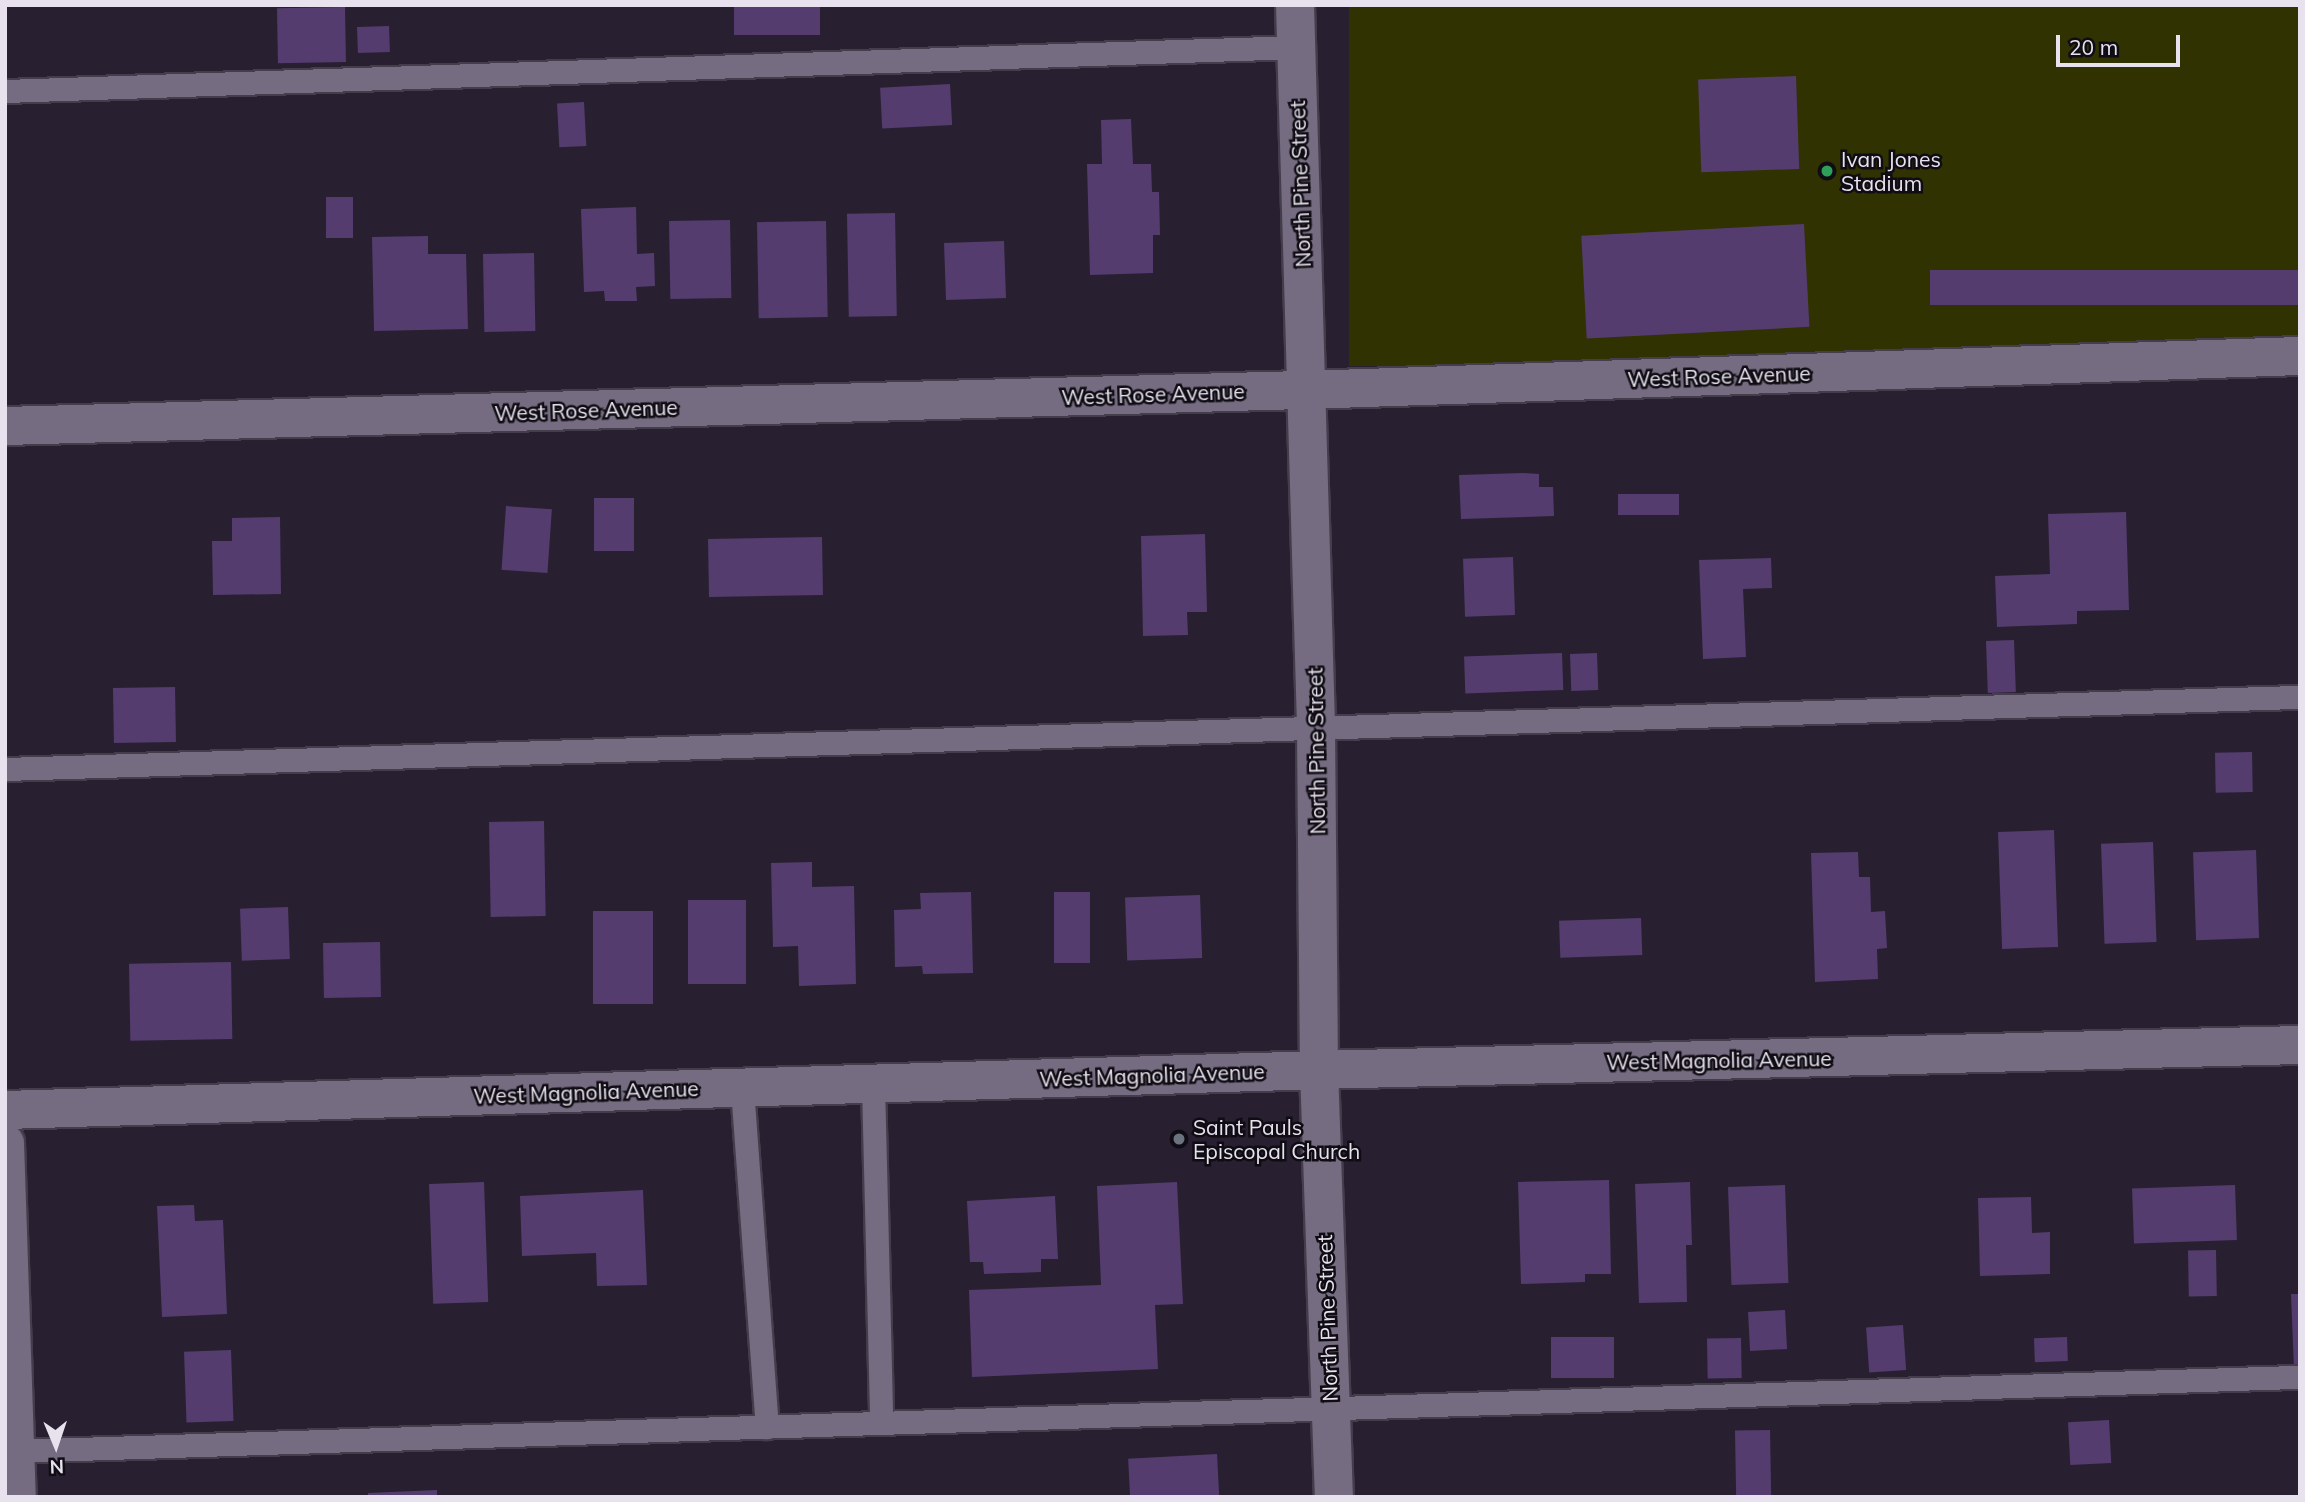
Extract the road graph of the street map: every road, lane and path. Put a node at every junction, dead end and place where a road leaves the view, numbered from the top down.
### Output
1 (1295, 5) edge
2 (1296, 47) junction
3 (5, 91) edge
4 (2300, 356) edge
5 (1306, 390) junction
6 (5, 426) edge
7 (2300, 697) edge
8 (1316, 727) junction
9 (5, 769) edge
10 (2300, 1045) edge
11 (1319, 1070) junction
12 (873, 1084) junction
13 (742, 1088) junction
14 (5, 1110) edge
15 (5, 1143) edge
16 (2300, 1377) edge
17 (1330, 1408) junction
18 (881, 1423) junction
19 (766, 1427) junction
20 (12, 1428) edge
21 (17, 1497) edge
22 (1334, 1497) edge

1 - 2 street, North Pine Street
2 - 3 lane
2 - 5 street, North Pine Street
4 - 5 street, West Rose Avenue
5 - 6 street, West Rose Avenue
5 - 8 street, North Pine Street
7 - 8 lane
8 - 9 lane
8 - 11 street, North Pine Street
10 - 11 street, West Magnolia Avenue
11 - 12 street, West Magnolia Avenue
11 - 17 street, North Pine Street
12 - 13 street, West Magnolia Avenue
12 - 18 lane
13 - 14 street, West Magnolia Avenue
13 - 19 lane
15 - 20 street
16 - 17 lane
17 - 18 lane
17 - 22 street, North Pine Street
18 - 19 lane
19 - 20 lane
20 - 21 street

